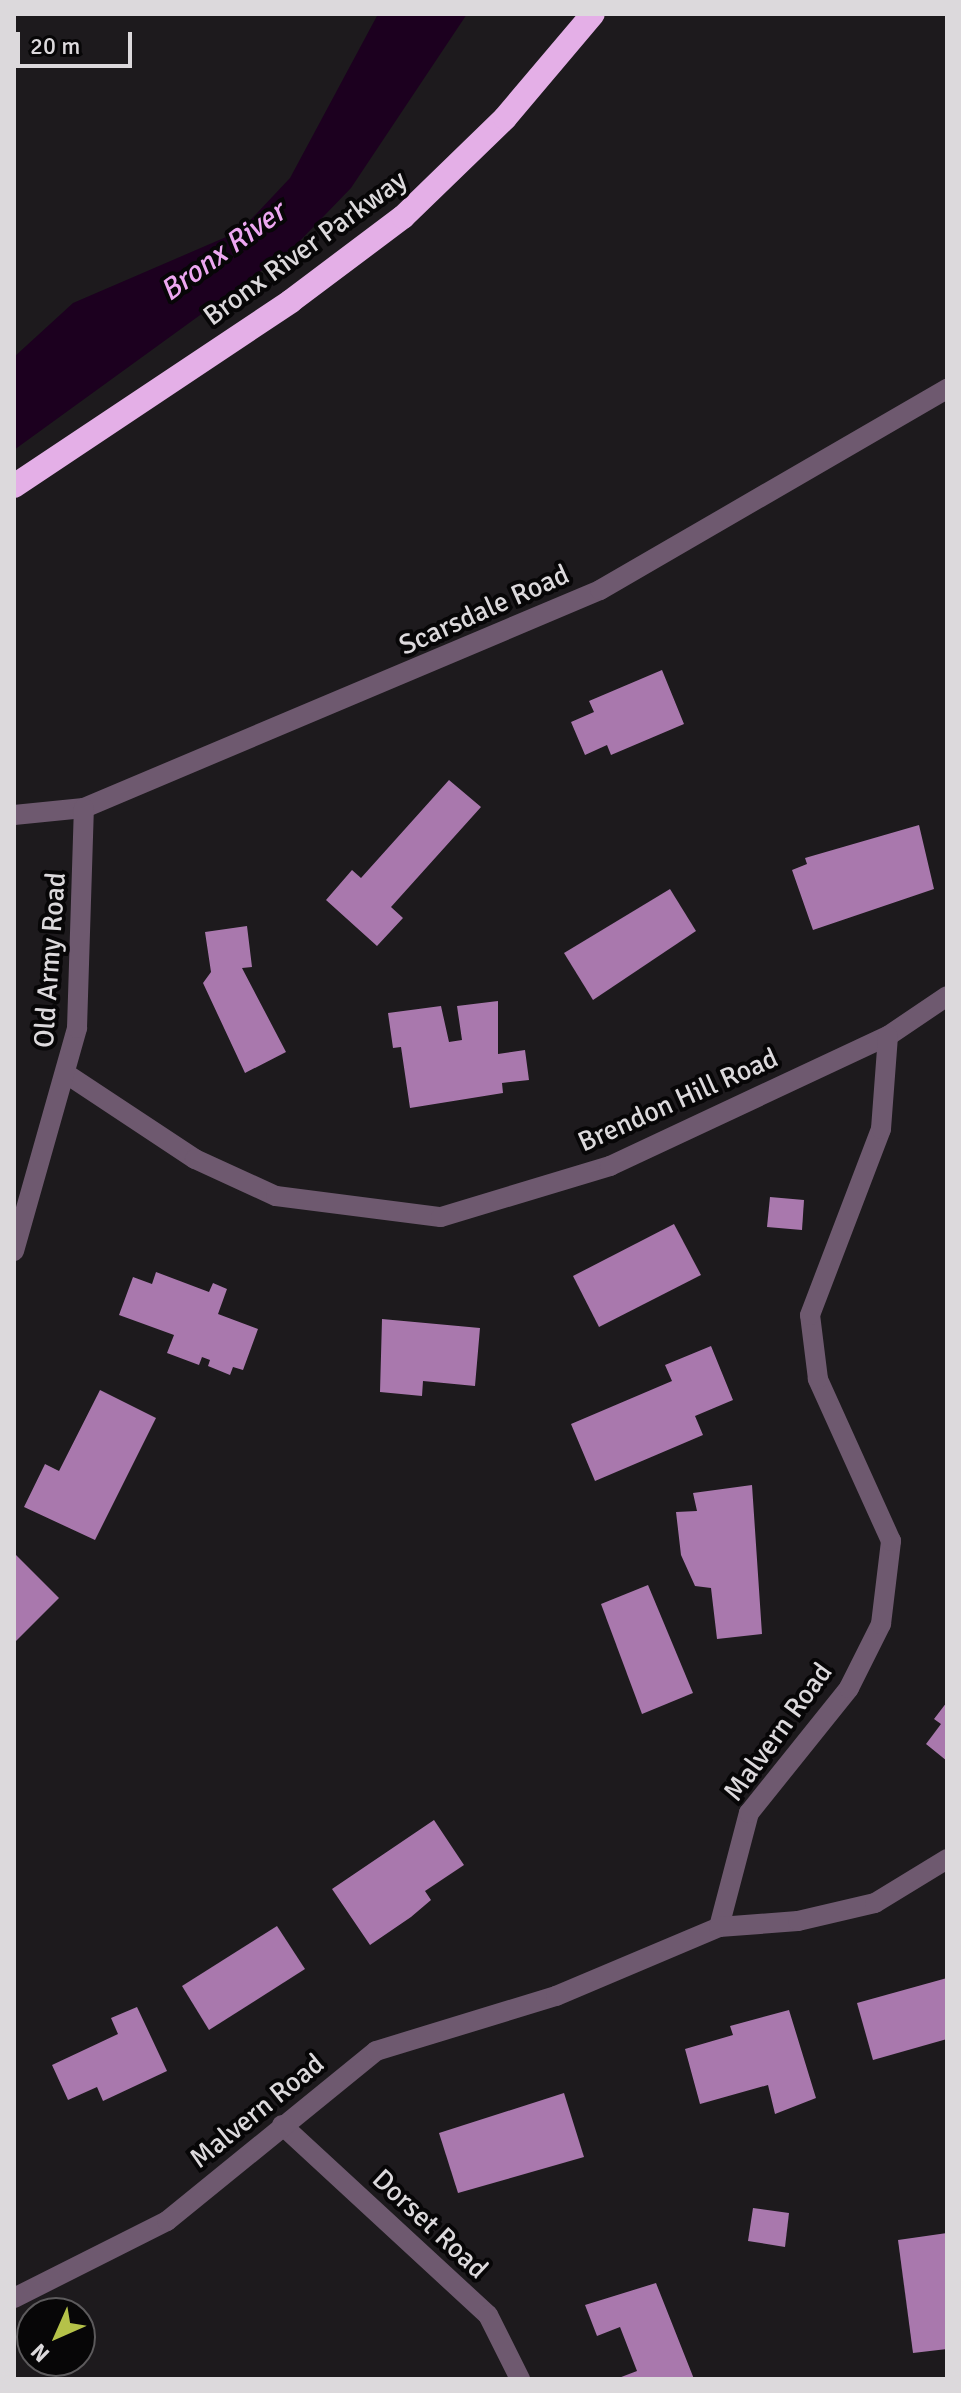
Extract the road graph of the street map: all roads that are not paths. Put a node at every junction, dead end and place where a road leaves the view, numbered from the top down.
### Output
1 (593, 14) edge
2 (947, 389) edge
3 (14, 486) edge
4 (84, 808) junction
5 (14, 815) edge
6 (947, 996) edge
7 (888, 1036) junction
8 (68, 1075) junction
9 (14, 1251) edge
10 (947, 1859) edge
11 (719, 1927) junction
12 (282, 2125) junction
13 (14, 2298) edge
14 (520, 2379) edge

1 - 3 highway, Bronx River Parkway
2 - 4 street, Scarsdale Road
4 - 5 street, Scarsdale Road
4 - 8 street, Old Army Road
6 - 7 street, Brendon Hill Road
7 - 8 street, Brendon Hill Road
7 - 11 street, Malvern Road
8 - 9 street, Old Army Road
10 - 11 street
11 - 12 street, Malvern Road
12 - 13 street, Malvern Road
12 - 14 street, Dorset Road

